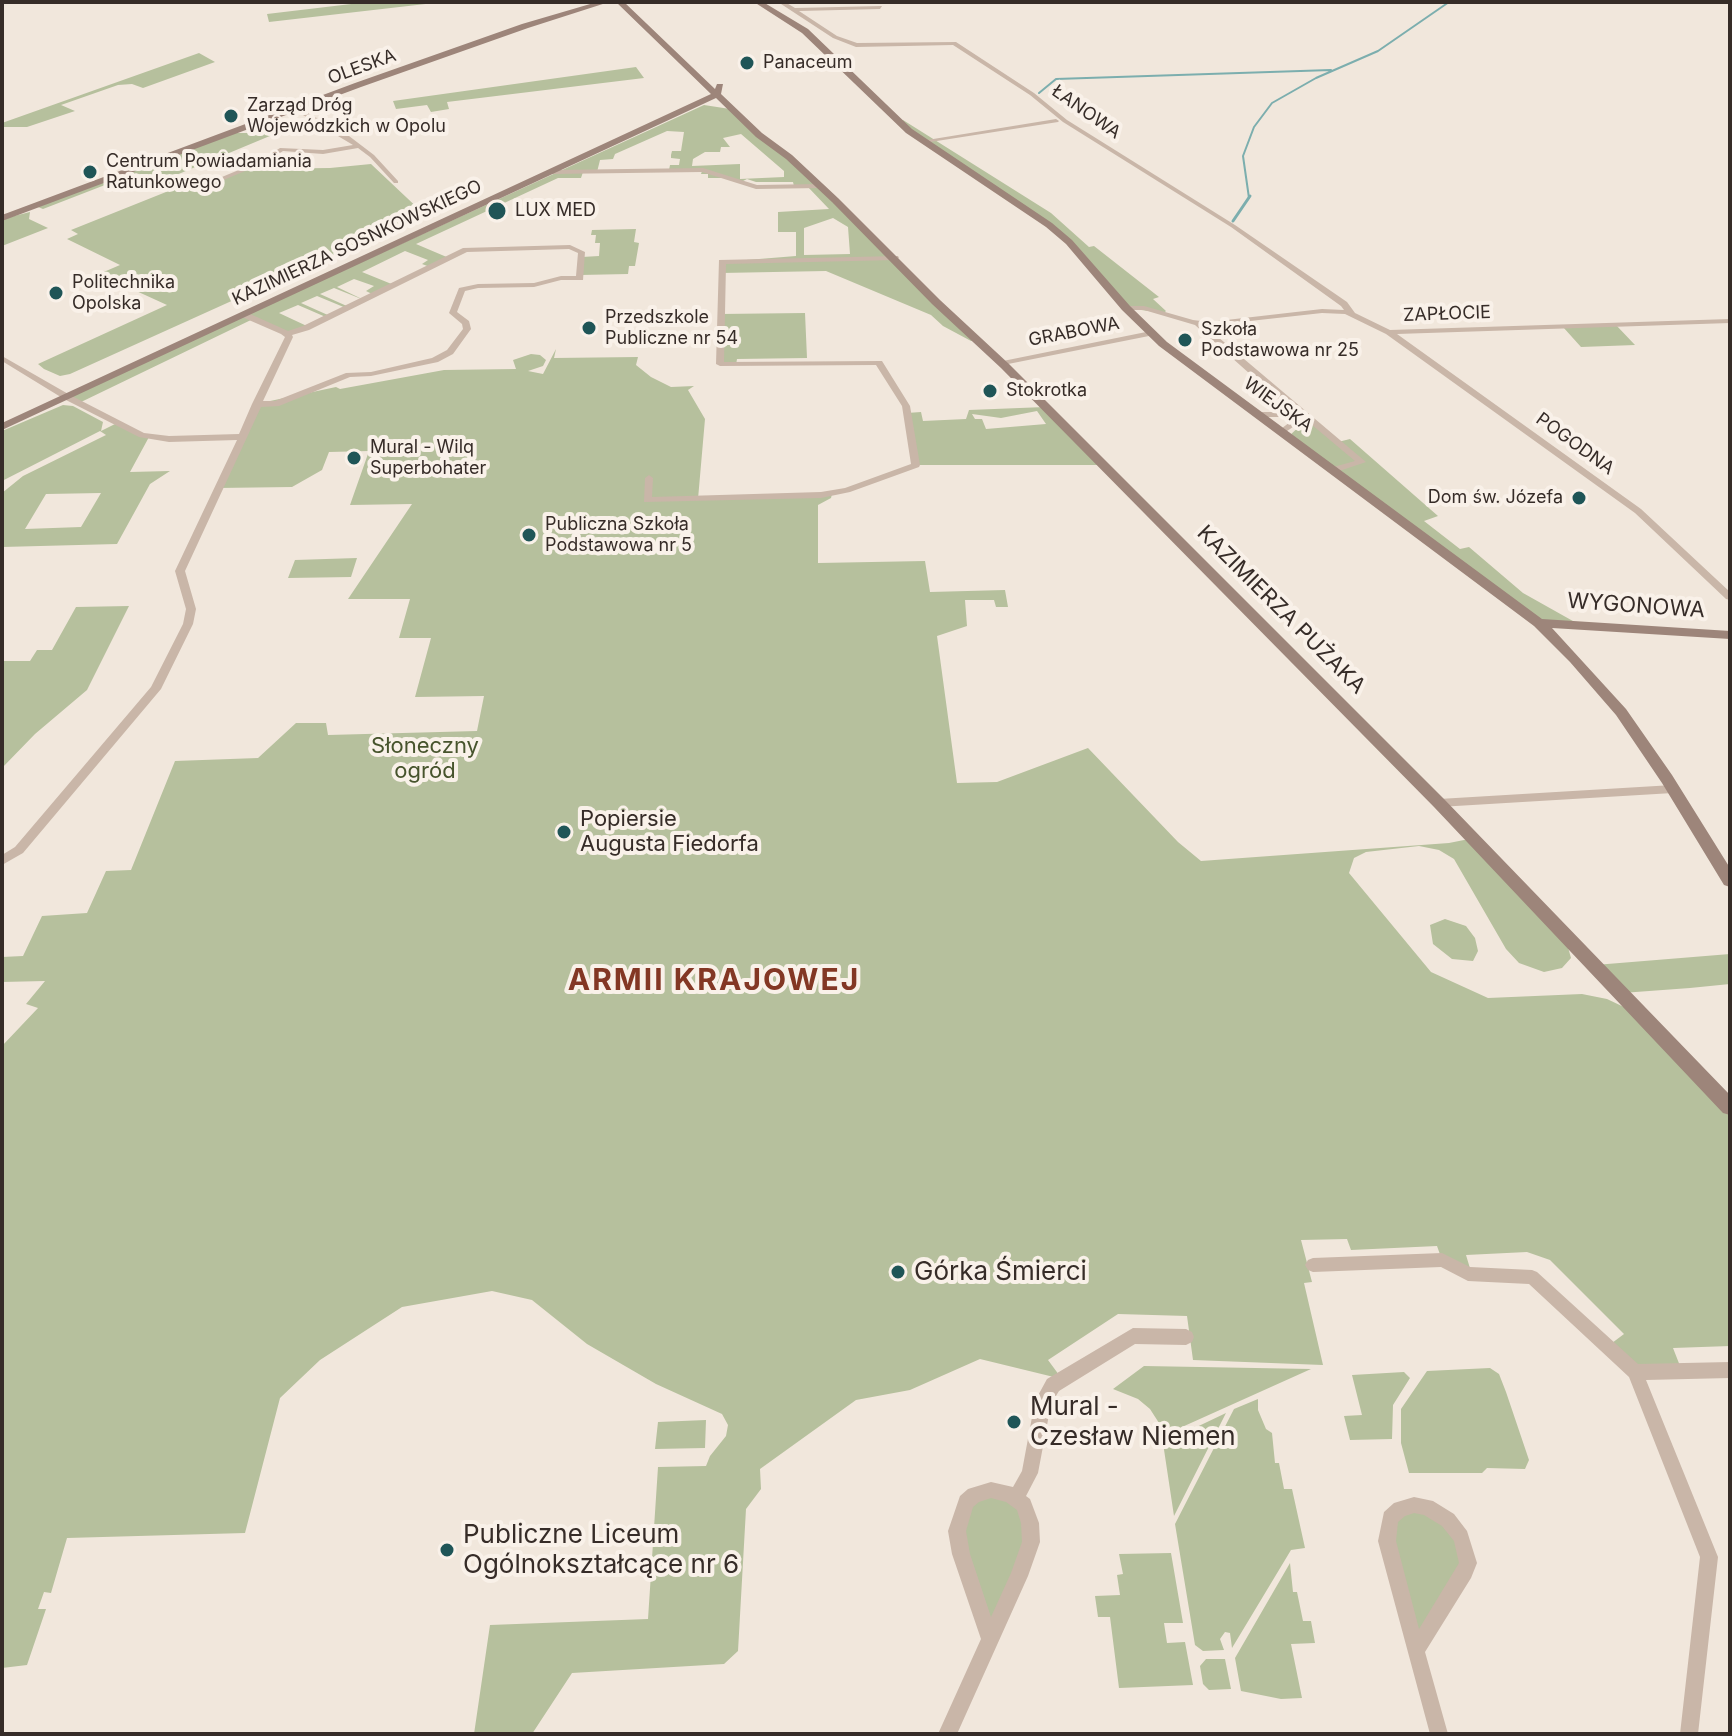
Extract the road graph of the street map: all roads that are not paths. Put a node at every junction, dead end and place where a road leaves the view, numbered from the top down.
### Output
1 (592, 2) edge
2 (605, 2) edge
3 (620, 2) edge
4 (758, 2) edge
5 (781, 2) edge
6 (630, 6) edge
7 (880, 7) dead end
8 (582, 10) junction
9 (795, 10) junction
10 (554, 17) junction
11 (700, 78) junction
12 (718, 93) junction
13 (295, 108) junction
14 (681, 108) junction
15 (737, 114) junction
16 (1056, 121) dead end
17 (924, 141) junction
18 (359, 146) junction
19 (789, 157) junction
20 (573, 162) junction
21 (552, 172) junction
22 (581, 172) junction
23 (396, 182) dead end
24 (820, 186) junction
25 (195, 190) dead end
26 (2, 218) edge
27 (895, 258) junction
28 (1126, 308) junction
29 (1351, 313) junction
30 (245, 315) junction
31 (1730, 321) edge
32 (1198, 323) junction
33 (1389, 332) junction
34 (1151, 333) junction
35 (288, 334) junction
36 (2, 358) edge
37 (1003, 363) junction
38 (62, 394) junction
39 (1283, 397) junction
40 (256, 404) junction
41 (1286, 414) junction
42 (1258, 415) junction
43 (2, 417) edge
44 (1295, 421) junction
45 (1318, 426) junction
46 (2, 427) edge
47 (1281, 432) junction
48 (241, 437) junction
49 (1333, 470) junction
50 (649, 478) dead end
51 (1730, 597) edge
52 (1539, 623) junction
53 (1730, 635) edge
54 (1673, 789) junction
55 (1439, 803) junction
56 (2, 861) edge
57 (1730, 881) edge
58 (1730, 1107) edge
59 (1313, 1265) dead end
60 (1186, 1337) dead end
61 (1730, 1370) edge
62 (1635, 1372) junction
63 (1016, 1498) junction
64 (990, 1640) junction
65 (1416, 1650) junction
66 (947, 1734) edge
67 (1439, 1734) edge
68 (1689, 1734) edge

1 - 10 street, OLESKA
2 - 8 street, OLESKA
3 - 6 street, KAZIMIERZA PUŻAKA
4 - 17 street, WIEJSKA
5 - 9 street, ŁANOWA
6 - 8 street
6 - 11 street, KAZIMIERZA PUŻAKA
6 - 12 street, KAZIMIERZA PUŻAKA
7 - 9 street
8 - 10 street, OLESKA
9 - 29 street, ŁANOWA
10 - 13 street, OLESKA
11 - 12 street, KAZIMIERZA PUŻAKA
11 - 14 street, KAZIMIERZA SOSNKOWSKIEGO
12 - 14 street
12 - 15 street, KAZIMIERZA PUŻAKA
12 - 19 street, KAZIMIERZA PUŻAKA
13 - 18 street
13 - 26 street, OLESKA
14 - 15 street
14 - 20 street, KAZIMIERZA SOSNKOWSKIEGO
14 - 38 street, KAZIMIERZA SOSNKOWSKIEGO
15 - 19 street, KAZIMIERZA PUŻAKA
16 - 17 street
17 - 28 street, WIEJSKA
18 - 23 street
18 - 25 street
19 - 24 street, KAZIMIERZA PUŻAKA
20 - 21 street, KAZIMIERZA SOSNKOWSKIEGO
20 - 22 street
21 - 22 street
21 - 30 street, KAZIMIERZA SOSNKOWSKIEGO
22 - 24 street
24 - 27 street, KAZIMIERZA PUŻAKA
27 - 37 street, KAZIMIERZA PUŻAKA
27 - 50 street
28 - 32 street, ZAPŁOCIE
28 - 34 street, WIEJSKA
29 - 32 street, ZAPŁOCIE
29 - 33 street, ZAPŁOCIE
30 - 35 street
30 - 38 street, KAZIMIERZA SOSNKOWSKIEGO
31 - 33 street, ZAPŁOCIE
32 - 39 street
33 - 51 street, POGODNA
34 - 37 street, GRABOWA
34 - 42 street, WIEJSKA
35 - 40 street
35 - 40 street
36 - 38 street
37 - 55 street, KAZIMIERZA PUŻAKA
38 - 43 street, KAZIMIERZA SOSNKOWSKIEGO
38 - 46 street, KAZIMIERZA SOSNKOWSKIEGO
38 - 48 street
39 - 41 street
39 - 45 street
40 - 48 street
41 - 42 street
41 - 44 street
42 - 47 street, WIEJSKA
44 - 45 street
44 - 47 street
45 - 49 street
47 - 49 street, WIEJSKA
48 - 56 street
49 - 52 street, WIEJSKA
52 - 53 street, WYGONOWA
52 - 54 street, WIEJSKA
54 - 55 street
54 - 57 street, WIEJSKA
55 - 58 street, KAZIMIERZA PUŻAKA
59 - 62 street
60 - 63 street
61 - 62 street
62 - 68 street
63 - 64 street
63 - 64 street
64 - 66 street
65 - 65 street
65 - 67 street

